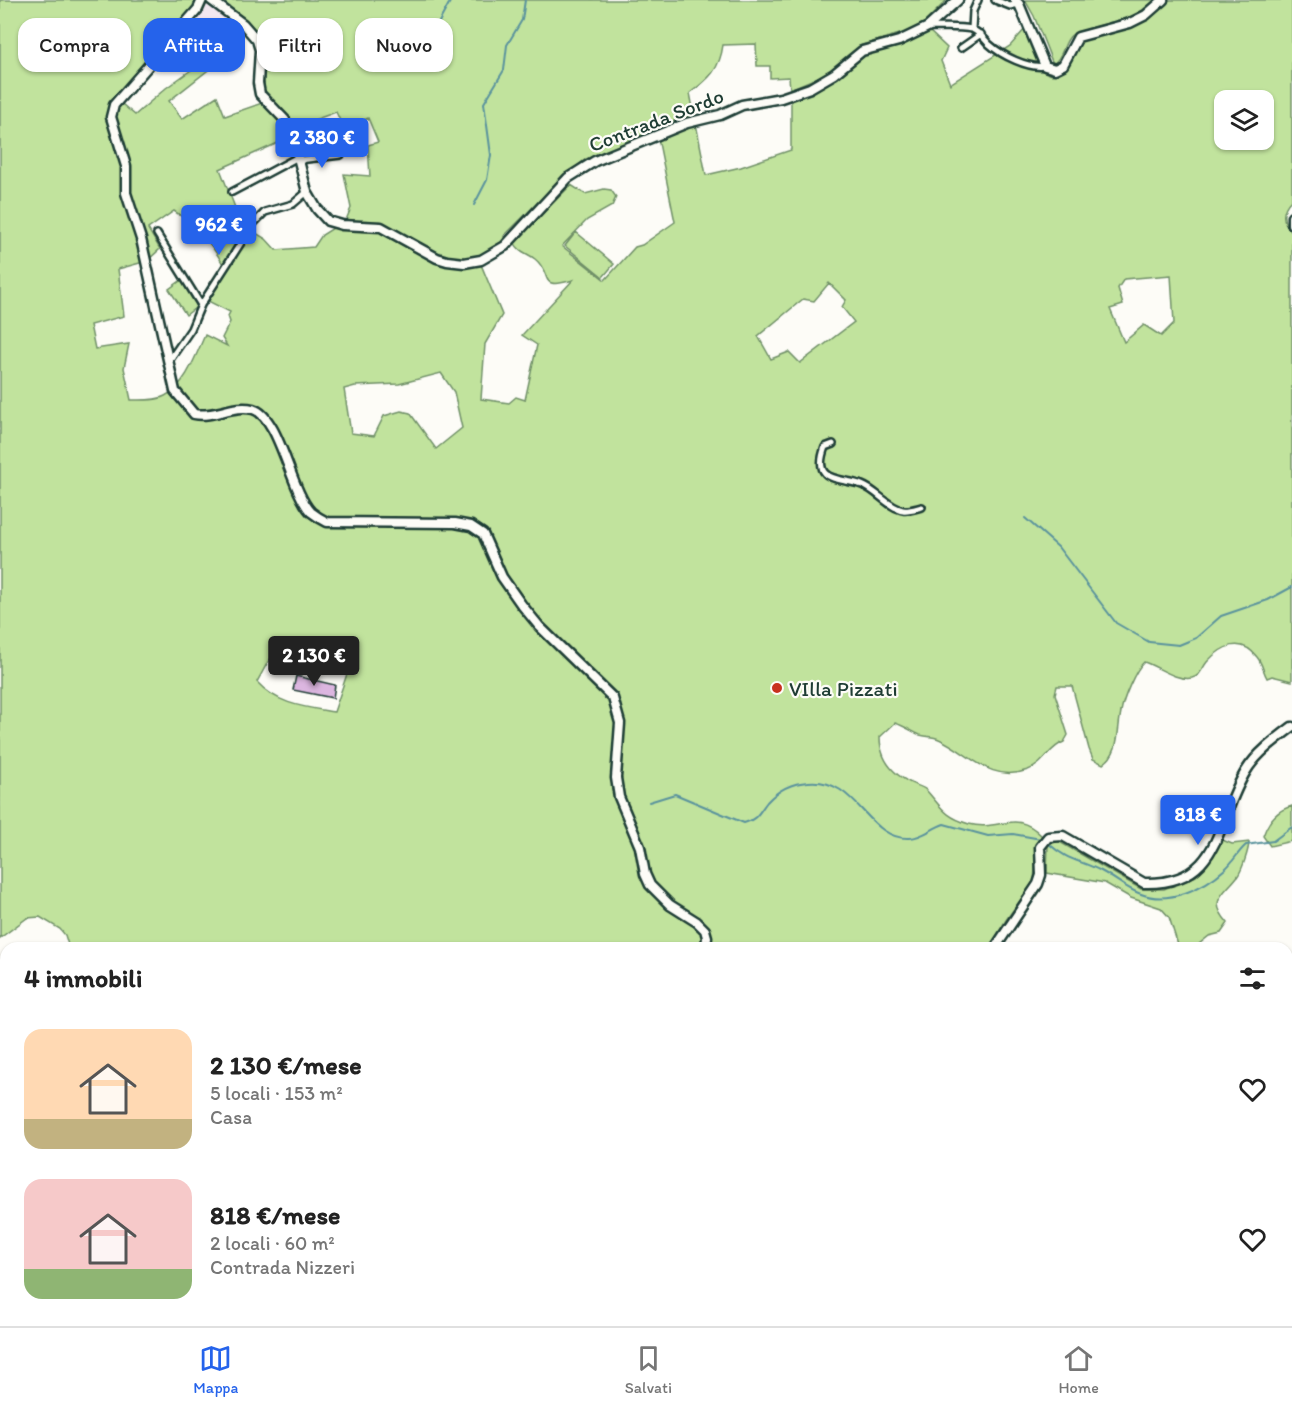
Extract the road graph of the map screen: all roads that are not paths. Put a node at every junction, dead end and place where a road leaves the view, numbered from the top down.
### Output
1 (202, 0) edge
2 (211, 0) edge
3 (958, 0) edge
4 (978, 0) edge
5 (995, 0) edge
6 (1163, 0) edge
7 (1017, 2) edge
8 (928, 27) junction
9 (972, 29) junction
10 (981, 34) junction
11 (961, 48) dead end
12 (1045, 66) junction
13 (341, 155) dead end
14 (299, 159) junction
15 (232, 192) dead end
16 (307, 192) junction
17 (1292, 217) edge
18 (1292, 224) edge
19 (157, 234) dead end
20 (201, 305) junction
21 (169, 361) junction
22 (833, 444) dead end
23 (922, 507) dead end
24 (1292, 727) edge
25 (707, 942) edge
26 (999, 942) edge

1 - 21 street
2 - 14 street
3 - 8 street, Contrada Sordo
4 - 9 street
5 - 7 street
6 - 12 street
7 - 12 street
8 - 9 street
8 - 16 street, Contrada Sordo
9 - 10 street
10 - 11 street
10 - 12 street
13 - 14 street
14 - 15 street
14 - 16 street
16 - 20 street
17 - 18 street
19 - 20 street
20 - 21 street
21 - 25 street
22 - 23 street
24 - 26 street

